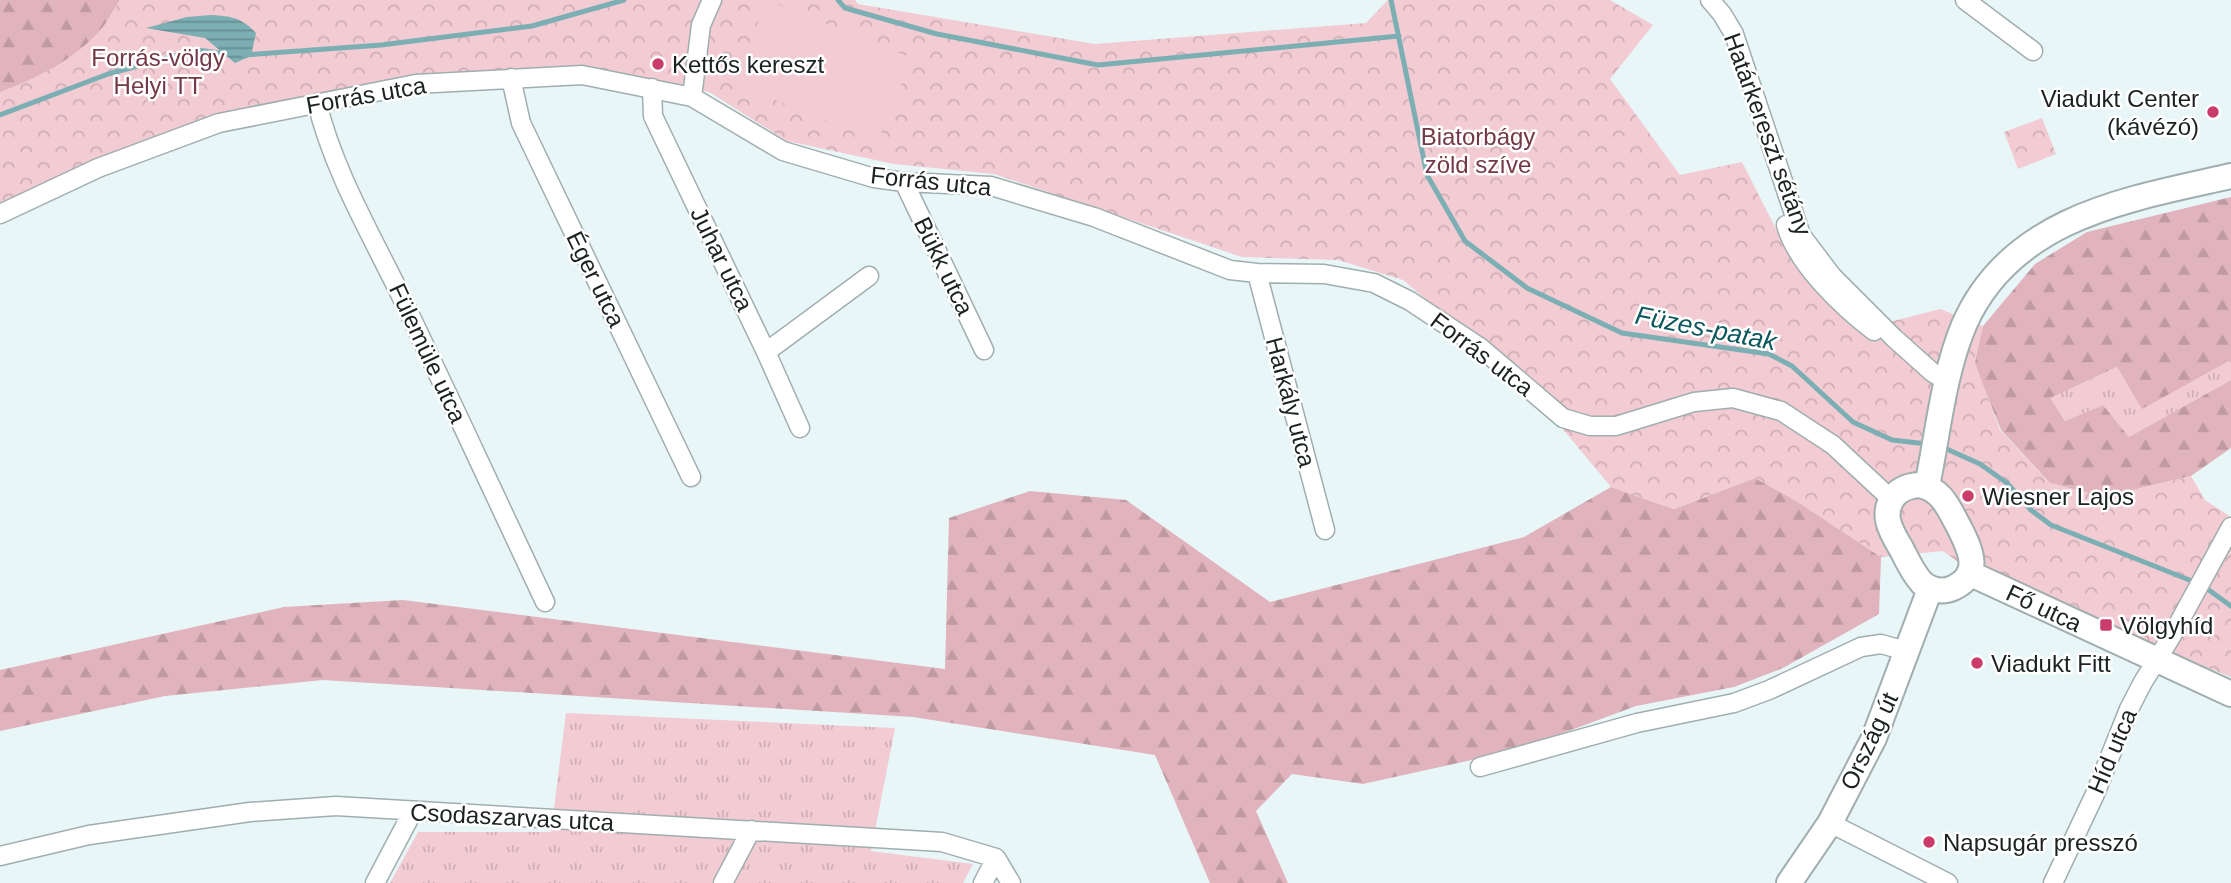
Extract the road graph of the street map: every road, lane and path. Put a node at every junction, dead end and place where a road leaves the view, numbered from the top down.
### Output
1 (712, 0) edge
2 (1710, 0) edge
3 (1965, 0) edge
4 (2033, 51) dead end
5 (511, 78) junction
6 (652, 88) junction
7 (692, 97) junction
8 (317, 103) junction
9 (2231, 176) edge
10 (904, 182) junction
11 (0, 214) edge
12 (1257, 273) junction
13 (869, 276) dead end
14 (984, 350) dead end
15 (766, 352) junction
16 (1948, 382) junction
17 (800, 428) dead end
18 (691, 477) dead end
19 (1927, 486) junction
20 (1891, 499) junction
21 (2231, 527) edge
22 (1325, 530) dead end
23 (1969, 573) junction
24 (1930, 589) junction
25 (545, 602) dead end
26 (1906, 651) junction
27 (2156, 659) junction
28 (2231, 694) edge
29 (1480, 767) dead end
30 (413, 811) junction
31 (1830, 822) junction
32 (751, 830) junction
33 (0, 856) edge
34 (996, 858) junction
35 (375, 883) edge
36 (723, 883) edge
37 (983, 883) edge
38 (1011, 883) edge
39 (1789, 883) edge
40 (1948, 883) edge
41 (2053, 883) edge

1 - 7 street
2 - 16 street, Határkereszt sétány
3 - 4 street
5 - 6 street, Forrás utca
5 - 8 street, Forrás utca
5 - 18 street, Éger utca
6 - 7 street, Forrás utca
6 - 15 street, Juhar utca
7 - 10 street, Forrás utca
8 - 11 street, Forrás utca
8 - 25 street, Fülemüle utca
9 - 16 main road
10 - 12 street, Forrás utca
10 - 14 street, Bükk utca
12 - 20 street, Forrás utca
12 - 22 street, Harkály utca
13 - 15 street
15 - 17 street, Juhar utca
16 - 19 main road
19 - 20 main road
19 - 23 main road
20 - 24 main road
21 - 27 street
23 - 24 main road
23 - 27 main road, Fő utca
24 - 26 main road, Ország út
26 - 29 street
26 - 31 main road, Ország út
27 - 28 main road, Fő utca
27 - 41 street, Híd utca
30 - 32 street, Csodaszarvas utca
30 - 33 street, Csodaszarvas utca
30 - 35 street
31 - 39 main road, Ország út
31 - 40 street
32 - 34 street, Csodaszarvas utca
32 - 36 street
34 - 37 street
34 - 38 street

